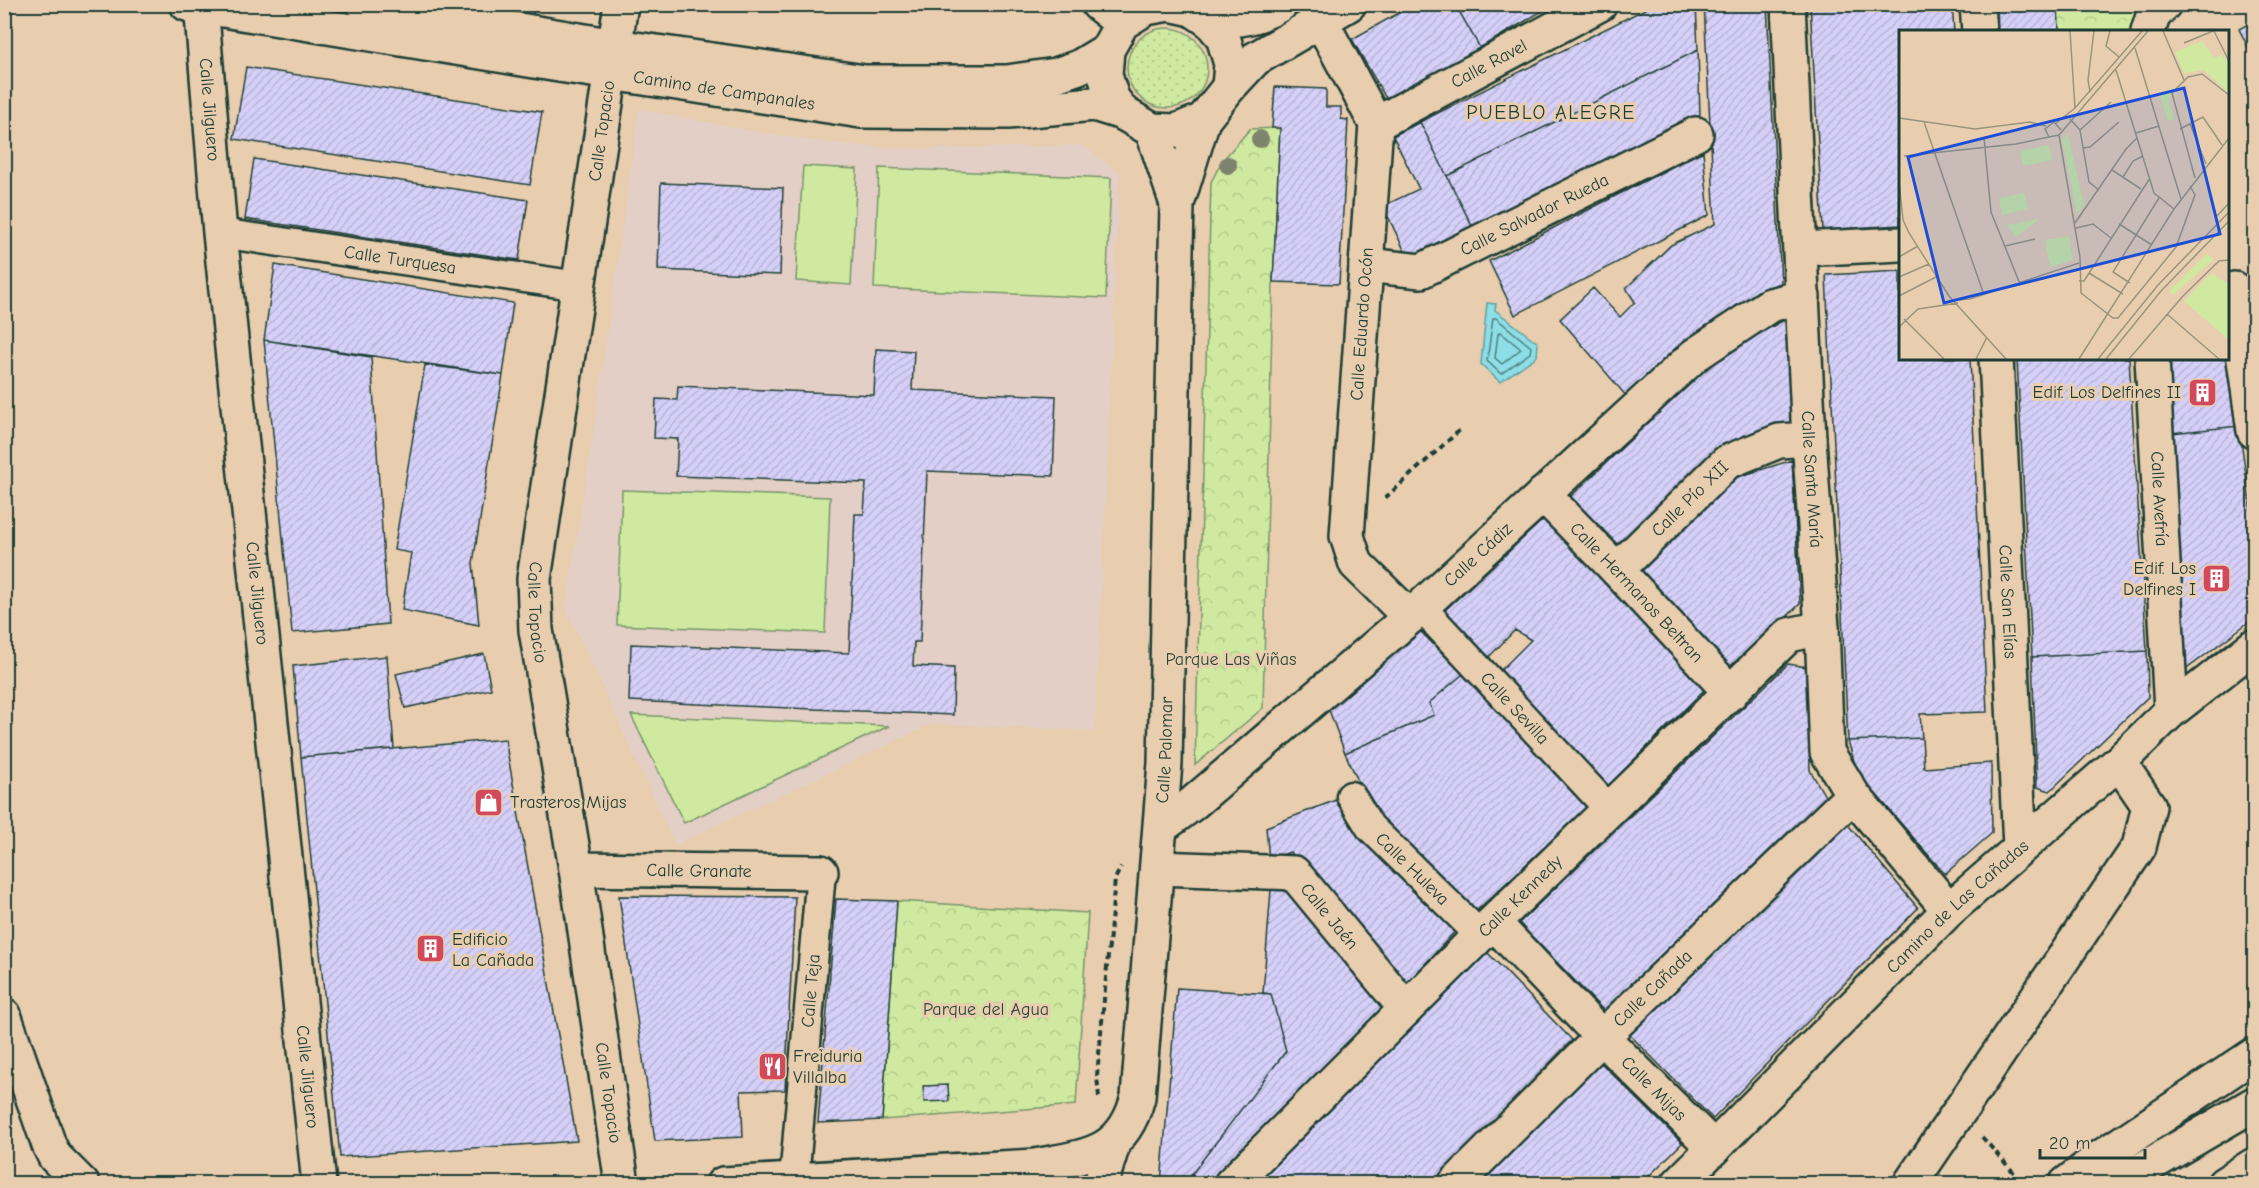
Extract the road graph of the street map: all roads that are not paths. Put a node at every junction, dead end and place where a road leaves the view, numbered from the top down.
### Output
1 (364, 4) edge
2 (621, 4) edge
3 (1169, 4) edge
4 (1281, 4) edge
5 (1349, 4) edge
6 (1600, 4) edge
7 (1788, 4) edge
8 (1977, 4) edge
9 (2164, 4) edge
10 (196, 5) edge
11 (1210, 21) junction
12 (1321, 21) junction
13 (1109, 26) edge
14 (1979, 30) edge
15 (2149, 30) edge
16 (613, 60) junction
17 (1229, 87) junction
18 (1123, 112) junction
19 (1203, 120) junction
20 (1376, 124) junction
21 (1152, 129) junction
22 (1696, 134) dead end
23 (1177, 204) junction
24 (220, 233) junction
25 (1899, 244) edge
26 (1801, 249) junction
27 (1366, 265) junction
28 (579, 286) junction
29 (2239, 288) edge
30 (1803, 297) junction
31 (1996, 360) edge
32 (2152, 360) edge
33 (2254, 431) edge
34 (1809, 439) junction
35 (1543, 494) junction
36 (1617, 570) junction
37 (1415, 612) junction
38 (1822, 628) junction
39 (2254, 646) edge
40 (1731, 693) junction
41 (2171, 711) junction
42 (2119, 762) junction
43 (1853, 795) junction
44 (1351, 796) dead end
45 (1609, 809) junction
46 (1161, 827) junction
47 (2020, 847) junction
48 (1158, 868) junction
49 (576, 869) junction
50 (821, 872) joint
51 (1948, 910) junction
52 (1487, 929) junction
53 (1406, 1009) junction
54 (4, 1015) edge
55 (1602, 1037) junction
56 (2254, 1055) edge
57 (2254, 1104) edge
58 (1113, 1144) junction
59 (1714, 1148) junction
60 (2254, 1164) edge
61 (50, 1171) edge
62 (1046, 1175) edge
63 (794, 1180) junction
64 (82, 1184) edge
65 (319, 1184) edge
66 (622, 1184) edge
67 (723, 1184) edge
68 (1101, 1184) edge
69 (1231, 1184) edge
70 (1455, 1184) edge
71 (1678, 1184) edge
72 (1910, 1184) edge
73 (2066, 1184) edge
74 (2117, 1184) edge
75 (2224, 1184) edge

1 - 16 main road, Camino de Campanales
2 - 16 main road, Calle Topacio
3 - 11 main road
3 - 13 main road
4 - 11 main road
5 - 12 main road
6 - 20 main road, Calle Ravel
7 - 26 main road, Calle Santa María
8 - 14 main road
9 - 15 main road
10 - 16 main road, Camino de Campanales
10 - 24 main road, Calle Jilguero
11 - 17 main road
12 - 17 main road
12 - 20 main road
13 - 16 main road, Camino de Campanales
13 - 18 main road
16 - 18 main road, Camino de Campanales
16 - 28 main road, Calle Topacio
17 - 19 main road
18 - 21 main road
19 - 21 main road
19 - 23 main road, Calle Palomar
20 - 27 main road, Calle Eduardo Ocón
21 - 23 main road, Calle Palomar
22 - 27 main road, Calle Salvador Rueda
23 - 46 main road, Calle Palomar
24 - 28 street, Calle Turquesa
24 - 65 main road, Calle Jilguero
25 - 26 main road
26 - 30 main road, Calle Santa María
27 - 37 main road, Calle Eduardo Ocón
28 - 49 main road, Calle Topacio
29 - 33 main road
30 - 34 main road, Calle Santa María
30 - 35 main road, Calle Cádiz
31 - 47 main road, Calle San Elías
32 - 41 main road, Calle Avefría
34 - 36 main road, Calle Pío XII
34 - 38 main road, Calle Santa María
35 - 36 main road, Calle Hermanos Beltran
35 - 37 main road, Calle Cádiz
36 - 40 main road, Calle Hermanos Beltran
37 - 45 street, Calle Sevilla
37 - 46 main road, Calle Cádiz
38 - 40 main road, Calle Kennedy
38 - 43 main road, Calle Santa María
39 - 41 main road, Camino de Las Cañadas
40 - 45 main road, Calle Kennedy
41 - 42 main road, Camino de Las Cañadas
42 - 47 main road, Camino de Las Cañadas
42 - 72 main road
43 - 51 main road, Calle Santa María
43 - 55 main road, Calle Cañada
44 - 52 street, Calle Huleva
45 - 52 main road, Calle Kennedy
46 - 48 main road, Calle Palomar
47 - 51 main road, Camino de Las Cañadas
48 - 53 main road, Calle Jaén
48 - 58 main road, Calle Palomar
49 - 50 main road, Calle Granate
49 - 66 main road, Calle Topacio
50 - 63 street, Calle Teja
51 - 59 main road, Camino de Las Cañadas
52 - 53 main road, Calle Kennedy
52 - 55 main road, Calle Mijas
53 - 69 main road, Calle Kennedy
54 - 61 main road
55 - 59 main road, Calle Mijas
55 - 70 main road, Calle Cañada
56 - 73 main road
57 - 74 main road
58 - 62 main road
58 - 68 main road, Calle Palomar
59 - 71 main road, Camino de Las Cañadas
60 - 75 main road
61 - 64 main road
62 - 63 main road
63 - 67 main road

